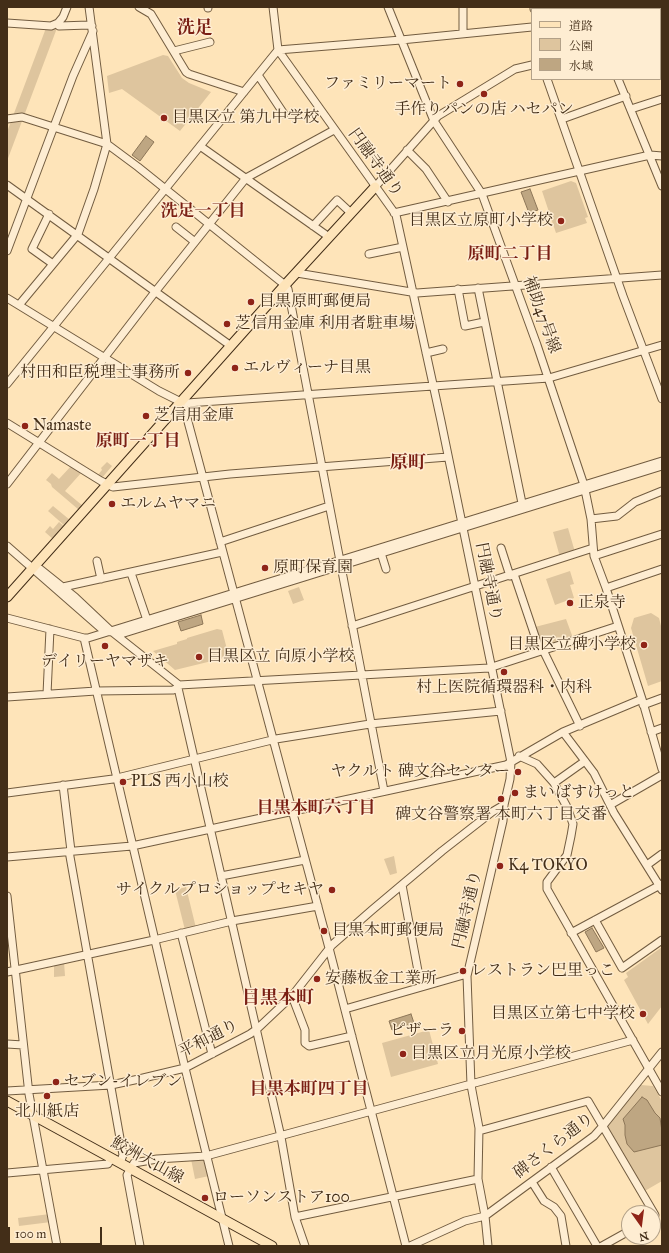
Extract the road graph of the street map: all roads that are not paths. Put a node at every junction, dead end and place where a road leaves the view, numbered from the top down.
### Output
1 (67, 7) edge
2 (89, 7) edge
3 (139, 7) edge
4 (273, 7) edge
5 (388, 7) edge
6 (463, 7) edge
7 (7, 23) edge
8 (59, 26) dead end
9 (531, 27) edge
10 (92, 29) junction
11 (463, 33) junction
12 (401, 40) junction
13 (210, 42) dead end
14 (278, 50) junction
15 (174, 51) junction
16 (531, 65) edge
17 (258, 75) junction
18 (547, 80) edge
19 (618, 80) edge
20 (244, 92) junction
21 (626, 96) junction
22 (662, 99) edge
23 (631, 109) junction
24 (284, 114) dead end
25 (7, 119) edge
26 (562, 119) junction
27 (434, 121) junction
28 (54, 127) junction
29 (334, 130) junction
30 (107, 144) junction
31 (200, 146) junction
32 (407, 150) junction
33 (650, 155) junction
34 (662, 156) edge
35 (580, 171) junction
36 (660, 174) edge
37 (246, 178) junction
38 (7, 185) edge
39 (662, 186) edge
40 (375, 187) junction
41 (165, 189) junction
42 (482, 194) junction
43 (27, 198) junction
44 (448, 202) junction
45 (351, 213) junction
46 (394, 213) junction
47 (49, 214) junction
48 (209, 224) junction
49 (313, 226) junction
50 (176, 227) dead end
51 (78, 234) junction
52 (329, 237) junction
53 (194, 242) junction
54 (403, 247) junction
55 (7, 251) edge
56 (369, 254) dead end
57 (110, 258) junction
58 (53, 264) junction
59 (297, 273) junction
60 (662, 275) edge
61 (617, 278) junction
62 (285, 285) junction
63 (516, 286) junction
64 (478, 288) junction
65 (458, 289) junction
66 (155, 292) junction
67 (412, 292) junction
68 (7, 298) edge
69 (19, 305) junction
70 (484, 322) junction
71 (54, 326) junction
72 (662, 345) edge
73 (232, 346) junction
74 (443, 349) dead end
75 (643, 351) junction
76 (426, 353) junction
77 (104, 358) junction
78 (548, 378) junction
79 (497, 382) junction
80 (7, 384) edge
81 (432, 386) junction
82 (308, 395) junction
83 (662, 399) edge
84 (182, 402) junction
85 (7, 423) edge
86 (39, 442) junction
87 (448, 457) junction
88 (662, 461) edge
89 (321, 466) junction
90 (662, 466) edge
91 (202, 476) junction
92 (7, 484) edge
93 (107, 484) junction
94 (585, 487) junction
95 (662, 493) edge
96 (329, 506) junction
97 (523, 507) junction
98 (591, 519) junction
99 (462, 525) junction
100 (662, 534) edge
101 (220, 542) junction
102 (7, 546) edge
103 (501, 548) dead end
104 (593, 548) junction
105 (222, 552) junction
106 (381, 553) junction
107 (594, 556) junction
108 (97, 561) dead end
109 (340, 563) junction
110 (32, 568) junction
111 (386, 569) dead end
112 (662, 569) edge
113 (131, 573) junction
114 (512, 575) junction
115 (101, 579) junction
116 (63, 587) junction
117 (475, 587) junction
118 (606, 588) junction
119 (234, 596) junction
120 (7, 597) edge
121 (7, 618) edge
122 (147, 620) junction
123 (352, 626) junction
124 (618, 626) junction
125 (50, 629) junction
126 (112, 632) junction
127 (84, 638) junction
128 (542, 650) junction
129 (492, 668) junction
130 (361, 676) junction
131 (257, 681) junction
132 (179, 687) junction
133 (96, 691) junction
134 (47, 694) junction
135 (7, 697) edge
136 (662, 698) edge
137 (642, 702) junction
138 (501, 711) junction
139 (370, 724) junction
140 (580, 726) junction
141 (662, 728) edge
142 (563, 732) junction
143 (651, 732) junction
144 (273, 740) junction
145 (519, 756) junction
146 (194, 759) junction
147 (585, 761) junction
148 (511, 762) junction
149 (662, 769) edge
150 (662, 775) edge
151 (117, 778) junction
152 (554, 783) junction
153 (63, 785) junction
154 (384, 791) junction
155 (7, 793) edge
156 (504, 805) junction
157 (610, 805) junction
158 (292, 811) junction
159 (210, 828) junction
160 (132, 846) junction
161 (70, 851) junction
162 (662, 854) edge
163 (7, 856) edge
164 (305, 860) junction
165 (647, 865) junction
166 (222, 876) junction
167 (402, 885) junction
168 (661, 886) edge
169 (7, 900) edge
170 (318, 906) junction
171 (595, 920) junction
172 (232, 921) junction
173 (181, 933) junction
174 (571, 933) junction
175 (154, 940) junction
176 (662, 940) edge
177 (329, 948) junction
178 (87, 955) junction
179 (15, 970) junction
180 (7, 972) edge
181 (467, 974) junction
182 (421, 988) junction
183 (292, 996) junction
184 (345, 1009) junction
185 (257, 1029) junction
186 (352, 1036) junction
187 (632, 1040) junction
188 (7, 1044) edge
189 (24, 1045) junction
190 (662, 1052) edge
191 (212, 1054) junction
192 (185, 1068) junction
193 (648, 1069) junction
194 (111, 1085) junction
195 (471, 1085) junction
196 (28, 1090) junction
197 (7, 1091) edge
198 (662, 1092) edge
199 (7, 1102) edge
200 (372, 1112) junction
201 (33, 1116) junction
202 (602, 1127) junction
203 (479, 1131) junction
204 (281, 1137) junction
205 (206, 1156) junction
206 (111, 1158) junction
207 (120, 1163) junction
208 (551, 1168) junction
209 (130, 1169) junction
210 (42, 1170) junction
211 (7, 1173) edge
212 (478, 1179) junction
213 (532, 1182) junction
214 (394, 1196) junction
215 (648, 1205) edge
216 (484, 1216) junction
217 (295, 1217) junction
218 (222, 1219) junction
219 (621, 1235) edge
220 (57, 1246) edge
221 (140, 1246) edge
222 (229, 1246) edge
223 (272, 1246) edge
224 (305, 1246) edge
225 (406, 1246) edge
226 (410, 1246) edge
227 (488, 1246) edge
228 (566, 1246) edge
229 (597, 1246) edge
230 (602, 1246) edge

1 - 7 street
2 - 10 street
3 - 15 street
4 - 14 street, 円融寺通り
5 - 12 street, 補助47号線
6 - 11 street
8 - 10 street
9 - 11 street
10 - 28 street
10 - 30 street
11 - 12 street
12 - 14 street
12 - 27 street, 補助47号線
13 - 15 street
14 - 17 street
14 - 29 street, 円融寺通り
15 - 20 street
16 - 27 street
17 - 20 street
17 - 24 street
18 - 26 street
19 - 21 street
20 - 31 street
21 - 23 street
21 - 26 street
22 - 23 street
23 - 33 street
25 - 28 street
26 - 35 street
27 - 32 street
27 - 42 street, 補助47号線
28 - 30 street
28 - 43 street
29 - 37 street
29 - 40 street, 円融寺通り
30 - 41 street
30 - 51 street
31 - 37 street
31 - 41 street
32 - 40 street
32 - 44 street
33 - 34 street
33 - 35 street
33 - 36 street
35 - 42 street
35 - 61 street
36 - 39 street
37 - 48 street
37 - 49 street
38 - 43 street
40 - 45 main road
40 - 46 street, 円融寺通り
41 - 48 street
41 - 57 street
42 - 44 street
42 - 63 street, 補助47号線
43 - 47 street
43 - 55 street
44 - 46 street
45 - 49 street
45 - 52 main road
46 - 54 street, 円融寺通り
47 - 51 street
47 - 58 street
48 - 53 street
48 - 62 street
49 - 52 street
50 - 53 street
51 - 57 street
51 - 58 street
52 - 59 main road
53 - 66 street
54 - 56 street
54 - 67 street, 円融寺通り
57 - 66 street
57 - 71 street
58 - 69 street
59 - 62 main road
59 - 67 street
60 - 61 street
61 - 63 street
61 - 75 street
62 - 73 main road
62 - 82 street
63 - 64 street
63 - 78 street, 補助47号線
64 - 65 street
64 - 70 street
65 - 67 street
65 - 70 street
66 - 73 street
66 - 77 street
67 - 76 street, 円融寺通り
68 - 69 street
69 - 71 street
70 - 79 street
71 - 77 street
71 - 80 street
72 - 75 street
73 - 84 main road
74 - 76 street
75 - 78 street
75 - 83 street
76 - 81 street, 円融寺通り
77 - 84 street
77 - 86 street
78 - 79 street
78 - 94 street, 補助47号線
79 - 81 street
79 - 97 street
81 - 82 street
81 - 87 street, 円融寺通り
82 - 84 street
82 - 89 street
84 - 91 street
84 - 93 main road
85 - 86 street
86 - 92 street
86 - 93 street
87 - 89 street
87 - 99 street, 円融寺通り
88 - 94 street
89 - 91 street
89 - 96 street
90 - 94 street
91 - 93 street
91 - 101 street
93 - 110 main road
94 - 97 street
94 - 98 street, 補助47号線
95 - 98 street
96 - 101 street
96 - 109 street
97 - 99 street
98 - 104 street, 補助47号線
99 - 106 street
99 - 109 street
99 - 117 street, 円融寺通り
100 - 107 street
101 - 105 street
102 - 110 street
103 - 114 street
104 - 107 street, 補助47号線
104 - 114 street
105 - 113 street
105 - 119 street
106 - 109 street
106 - 111 street
107 - 118 street, 補助47号線
108 - 115 street
109 - 119 street
109 - 123 street
110 - 116 street
110 - 120 main road
110 - 126 street
112 - 118 street
113 - 115 street
113 - 122 street
114 - 117 street
114 - 128 street
115 - 116 street
116 - 126 street
117 - 123 street
117 - 129 street, 円融寺通り
118 - 124 street, 補助47号線
119 - 122 street
119 - 126 street
119 - 131 street
121 - 125 street
122 - 126 street
123 - 130 street
124 - 128 street
124 - 137 street, 補助47号線
125 - 127 street
125 - 134 street
126 - 127 street
126 - 132 street
127 - 133 street
128 - 129 street
128 - 140 street
129 - 130 street
129 - 138 street, 円融寺通り
130 - 131 street
130 - 139 street
131 - 132 street
131 - 144 street
132 - 133 street
132 - 146 street
133 - 134 street
133 - 151 street
134 - 135 street
136 - 137 street
137 - 140 street
137 - 143 street, 補助47号線
138 - 139 street
138 - 148 street, 円融寺通り
139 - 144 street
139 - 154 street
140 - 142 street
141 - 143 street
142 - 145 street
142 - 147 street
143 - 149 street, 補助47号線
144 - 146 street
144 - 158 street
145 - 148 street
145 - 152 street
146 - 151 street
146 - 159 street
147 - 152 street
147 - 157 street
148 - 154 street
148 - 156 street, 円融寺通り
150 - 157 street
151 - 153 street
151 - 160 street
152 - 174 street
153 - 155 street
153 - 161 street
154 - 158 street
156 - 167 street, 平和通り
156 - 181 street, 円融寺通り
157 - 165 street
158 - 159 street
158 - 164 street
159 - 160 street
159 - 166 street
160 - 161 street
160 - 175 street
161 - 163 street
161 - 178 street
162 - 165 street
164 - 166 street
164 - 170 street
165 - 168 street
166 - 172 street
167 - 177 street, 平和通り
167 - 182 street
168 - 171 street
169 - 179 street
170 - 172 street
170 - 177 street
171 - 174 street
171 - 176 street
172 - 173 street
172 - 185 street
173 - 175 street
173 - 191 street
174 - 187 street
175 - 178 street
175 - 192 street
177 - 183 street, 平和通り
177 - 184 street
178 - 179 street
178 - 194 street
179 - 180 street
179 - 189 street
181 - 182 street
181 - 195 street, 円融寺通り
182 - 184 street
183 - 185 street, 平和通り
183 - 186 street
184 - 186 street
185 - 191 street, 平和通り
185 - 204 street
186 - 200 street
187 - 193 street
187 - 195 street
188 - 189 street
189 - 196 street
190 - 193 street, 碑さくら通り
191 - 192 street, 平和通り
192 - 194 street, 平和通り
192 - 205 street
193 - 198 street
193 - 202 street, 碑さくら通り
194 - 196 street, 平和通り
194 - 207 street
195 - 200 street
195 - 203 street, 円融寺通り
196 - 197 street, 平和通り
196 - 201 street
199 - 201 main road, 鮫洲大山線
200 - 204 street
200 - 214 street
201 - 206 main road, 鮫洲大山線
201 - 210 street
202 - 203 street
202 - 208 street, 碑さくら通り
202 - 215 street
203 - 212 street, 円融寺通り
204 - 205 street
204 - 217 street
205 - 209 street
205 - 218 street
206 - 207 main road, 鮫洲大山線
206 - 210 street
207 - 209 main road, 鮫洲大山線
208 - 213 street, 碑さくら通り
208 - 229 street
209 - 218 main road, 鮫洲大山線
209 - 221 street
210 - 211 street
210 - 220 street
212 - 214 street
212 - 216 street, 円融寺通り
213 - 216 street, 碑さくら通り
213 - 228 street
214 - 217 street
214 - 225 street
216 - 226 street
216 - 227 street, 円融寺通り
217 - 224 street
218 - 222 street
218 - 223 main road, 鮫洲大山線
219 - 230 street

